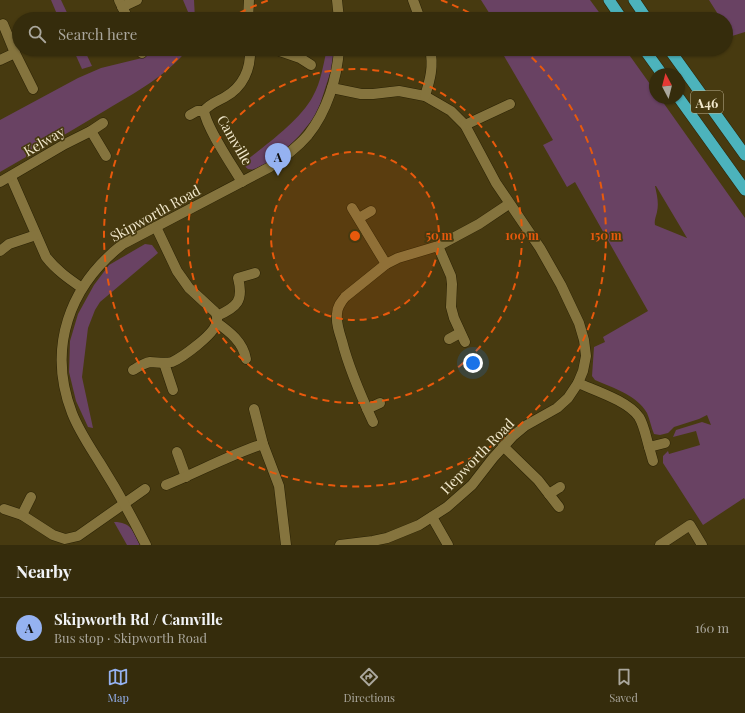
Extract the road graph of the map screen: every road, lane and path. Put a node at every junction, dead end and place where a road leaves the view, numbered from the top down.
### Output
1 (137, 0) edge
2 (249, 0) edge
3 (337, 0) edge
4 (412, 0) edge
5 (609, 0) edge
6 (634, 0) edge
7 (121, 3) edge
8 (248, 12) edge
9 (338, 12) edge
10 (417, 12) edge
11 (617, 12) edge
12 (642, 12) edge
13 (3, 24) dead end
14 (12, 44) edge
15 (12, 55) edge
16 (17, 56) edge
17 (250, 56) edge
18 (304, 56) edge
19 (338, 56) edge
20 (431, 56) edge
21 (649, 56) edge
22 (674, 56) edge
23 (0, 60) edge
24 (311, 65) dead end
25 (658, 68) edge
26 (332, 88) junction
27 (33, 89) dead end
28 (425, 96) junction
29 (510, 104) dead end
30 (683, 104) edge
31 (204, 111) junction
32 (190, 115) dead end
33 (103, 124) dead end
34 (465, 125) junction
35 (91, 131) junction
36 (745, 155) edge
37 (106, 156) dead end
38 (11, 177) junction
39 (0, 182) edge
40 (242, 182) junction
41 (745, 190) edge
42 (509, 204) junction
43 (352, 208) dead end
44 (370, 211) dead end
45 (359, 218) junction
46 (156, 227) junction
47 (36, 235) junction
48 (438, 246) junction
49 (0, 251) edge
50 (386, 264) junction
51 (255, 273) dead end
52 (82, 288) junction
53 (217, 319) junction
54 (460, 333) junction
55 (449, 339) dead end
56 (465, 342) dead end
57 (246, 359) dead end
58 (164, 363) junction
59 (133, 370) dead end
60 (578, 383) junction
61 (173, 390) dead end
62 (380, 403) dead end
63 (254, 409) dead end
64 (367, 409) junction
65 (372, 422) dead end
66 (665, 443) dead end
67 (263, 444) junction
68 (503, 446) junction
69 (649, 447) junction
70 (177, 452) dead end
71 (653, 461) dead end
72 (186, 477) junction
73 (166, 485) dead end
74 (560, 487) dead end
75 (146, 489) dead end
76 (549, 494) junction
77 (31, 497) dead end
78 (124, 505) junction
79 (559, 507) dead end
80 (4, 509) dead end
81 (22, 515) junction
82 (432, 517) junction
83 (146, 545) edge
84 (286, 545) edge
85 (340, 545) edge
86 (448, 545) edge
87 (660, 545) edge
88 (702, 545) edge

1 - 7 street
2 - 8 street
3 - 9 street
4 - 10 street
5 - 11 highway
6 - 12 highway
13 - 14 street
15 - 23 street
16 - 27 street
17 - 31 street, Camville
18 - 24 street
19 - 26 street, Skipworth Road
20 - 28 street
21 - 25 highway
22 - 36 highway, A46
26 - 28 street, Hepworth Road
26 - 40 street, Skipworth Road
28 - 34 street, Hepworth Road
29 - 34 street
30 - 41 highway, A46
31 - 32 street, Camville
31 - 40 street, Camville
33 - 35 street, Kelway
34 - 42 street, Hepworth Road
35 - 37 street
35 - 38 street, Kelway
38 - 39 street, Kelway
38 - 47 street
40 - 46 street, Skipworth Road
42 - 48 street
42 - 60 street, Hepworth Road
43 - 45 street
44 - 45 street
45 - 50 street
46 - 52 street, Skipworth Road
46 - 53 street
47 - 49 street
47 - 52 street
48 - 50 street
48 - 54 street
50 - 64 street
51 - 53 street
52 - 78 street, Skipworth Road
53 - 57 street
53 - 58 street
54 - 55 street
54 - 56 street
58 - 59 street
58 - 61 street
60 - 68 street, Hepworth Road
60 - 69 street
62 - 64 street
63 - 67 street
64 - 65 street
66 - 69 street
67 - 72 street
67 - 84 street
68 - 76 street
68 - 82 street, Hepworth Road
69 - 71 street
70 - 72 street
72 - 73 street
74 - 76 street
75 - 78 street
76 - 79 street
77 - 81 street
78 - 81 street
78 - 83 street, Skipworth Road
80 - 81 street
82 - 85 street, Hepworth Road
82 - 86 street
87 - 88 street

